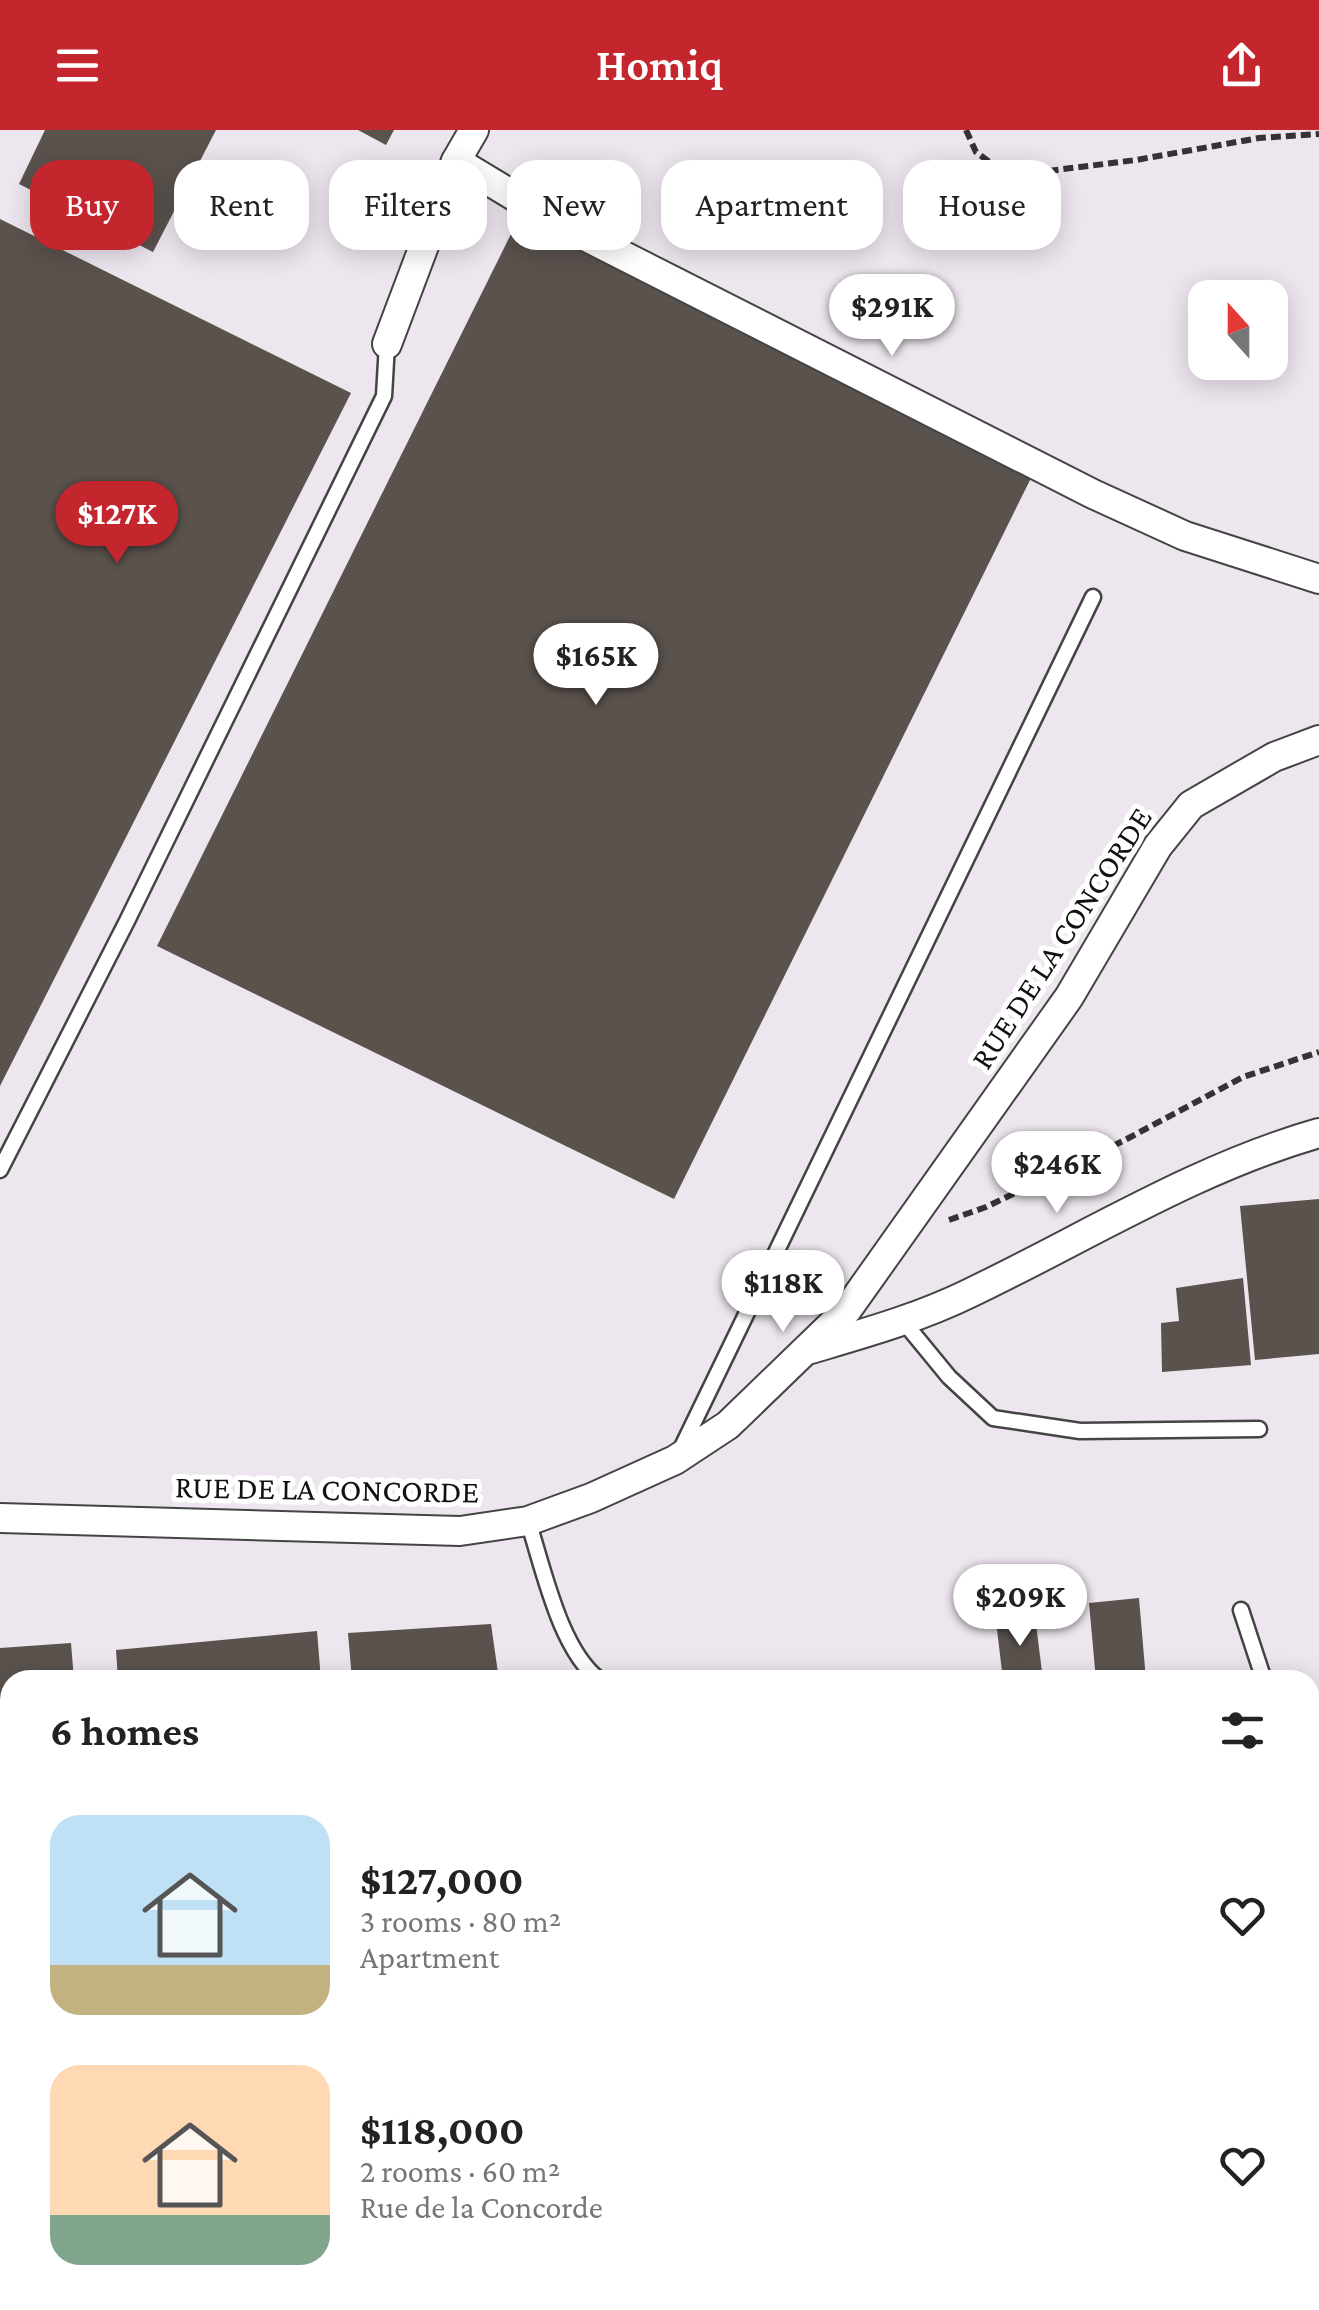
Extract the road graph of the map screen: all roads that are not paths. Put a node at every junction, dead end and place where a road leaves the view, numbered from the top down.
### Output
1 (474, 130) edge
2 (457, 160) edge
3 (487, 180) edge
4 (422, 250) edge
5 (387, 344) joint
6 (1319, 579) edge
7 (1093, 597) dead end
8 (1318, 741) edge
9 (1319, 1133) edge
10 (0, 1170) edge
11 (903, 1321) junction
12 (810, 1350) junction
13 (1259, 1429) dead end
14 (675, 1460) junction
15 (0, 1518) edge
16 (528, 1521) junction
17 (1241, 1610) dead end
18 (586, 1670) edge
19 (1261, 1670) edge

1 - 2 street
3 - 6 street
4 - 5 street
5 - 10 lane
7 - 14 lane
8 - 12 street, RUE DE LA CONCORDE
9 - 11 street
11 - 12 street
11 - 13 lane
12 - 14 street, RUE DE LA CONCORDE
14 - 16 street, RUE DE LA CONCORDE
15 - 16 street, RUE DE LA CONCORDE
16 - 18 lane
17 - 19 lane

